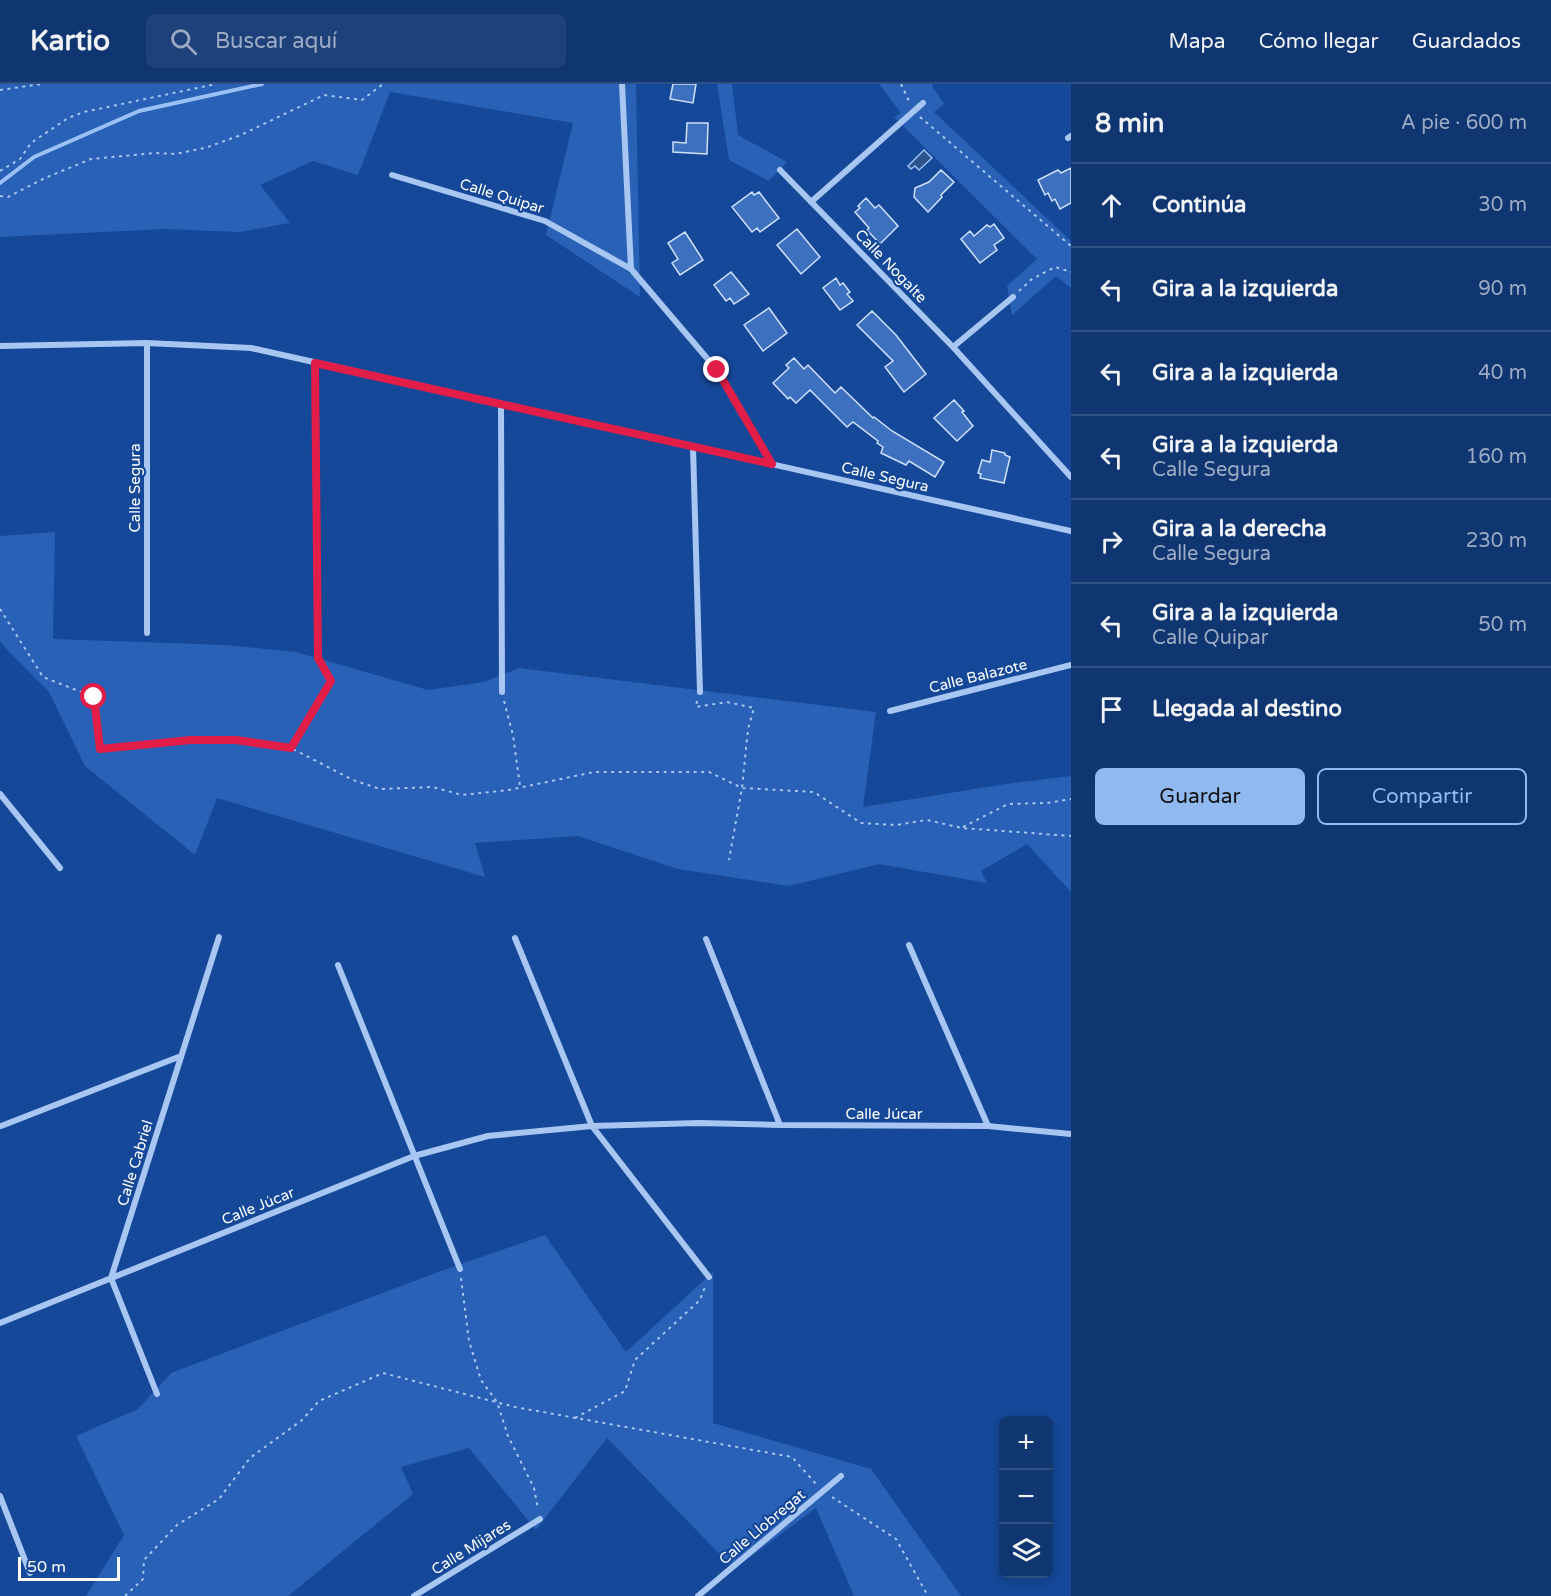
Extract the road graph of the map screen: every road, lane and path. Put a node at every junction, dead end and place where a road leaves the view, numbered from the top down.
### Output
1 (41, 84) edge
2 (216, 84) edge
3 (383, 84) edge
4 (622, 84) edge
5 (901, 84) edge
6 (0, 90) edge
7 (923, 103) dead end
8 (914, 112) junction
9 (780, 170) dead end
10 (0, 171) edge
11 (392, 175) dead end
12 (0, 196) edge
13 (811, 202) junction
14 (1071, 246) edge
15 (632, 269) junction
16 (1071, 272) edge
17 (1013, 297) joint
18 (147, 343) junction
19 (0, 346) edge
20 (953, 347) junction
21 (315, 363) junction
22 (501, 404) junction
23 (693, 447) junction
24 (772, 464) junction
25 (1071, 477) edge
26 (1071, 531) edge
27 (0, 609) edge
28 (147, 633) dead end
29 (318, 658) joint
30 (1071, 665) edge
31 (502, 692) joint
32 (700, 692) joint
33 (890, 711) dead end
34 (291, 748) junction
35 (520, 787) junction
36 (742, 788) junction
37 (0, 794) edge
38 (1071, 799) edge
39 (962, 828) junction
40 (1071, 836) edge
41 (729, 860) dead end
42 (60, 868) dead end
43 (219, 937) dead end
44 (515, 938) dead end
45 (706, 939) dead end
46 (909, 945) dead end
47 (338, 965) dead end
48 (181, 1056) junction
49 (780, 1125) junction
50 (1, 1126) edge
51 (592, 1126) junction
52 (988, 1126) junction
53 (1071, 1134) edge
54 (414, 1156) junction
55 (460, 1269) joint
56 (709, 1277) joint
57 (111, 1278) junction
58 (0, 1323) edge
59 (157, 1394) dead end
60 (497, 1402) junction
61 (575, 1418) junction
62 (841, 1476) dead end
63 (823, 1491) junction
64 (0, 1496) edge
65 (540, 1519) joint
66 (30, 1573) dead end
67 (125, 1596) edge
68 (414, 1596) edge
69 (698, 1596) edge
70 (928, 1596) edge

1 - 6 path
2 - 10 path
3 - 12 path
4 - 15 street
5 - 8 path
7 - 8 street
8 - 13 street
8 - 14 path
9 - 13 street, Calle Nogalte
11 - 15 street, Calle Quipar
13 - 20 street, Calle Nogalte
15 - 24 street, Calle Quipar
16 - 17 path
17 - 20 street
18 - 19 street, Calle Segura
18 - 21 street, Calle Segura
18 - 28 street, Calle Segura
20 - 25 street, Calle Nogalte
21 - 22 street, Calle Segura
21 - 29 street
22 - 23 street, Calle Segura
22 - 31 street
23 - 24 street, Calle Segura
23 - 32 street
24 - 26 street, Calle Segura
27 - 34 path
29 - 34 path
30 - 33 street, Calle Balazote
31 - 35 path
32 - 36 path
34 - 35 path
35 - 36 path
36 - 39 path
36 - 41 path
37 - 42 street
38 - 39 path
39 - 40 path
43 - 48 street, Calle Cabriel
44 - 51 street
45 - 49 street
46 - 52 street
47 - 54 street
48 - 50 street
48 - 57 street, Calle Cabriel
49 - 51 street, Calle Júcar
49 - 52 street, Calle Júcar
51 - 54 street, Calle Júcar
51 - 56 street
52 - 53 street, Calle Júcar
54 - 55 street
54 - 57 street, Calle Júcar
55 - 60 path
56 - 61 path
57 - 58 street, Calle Júcar
57 - 59 street
60 - 61 path
60 - 65 path
60 - 67 path
61 - 63 path
62 - 63 street, Calle Llobregat
63 - 69 street, Calle Llobregat
63 - 70 path
64 - 66 street
65 - 68 street, Calle Mijares

